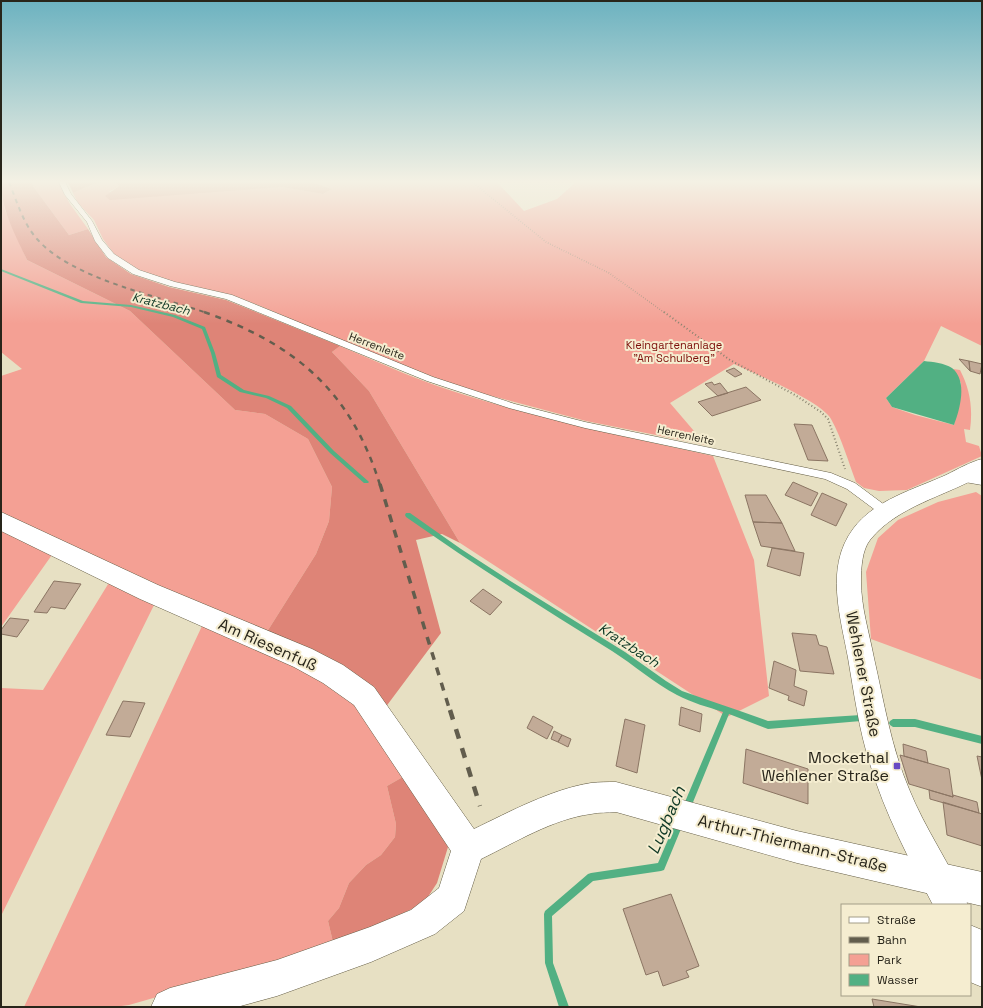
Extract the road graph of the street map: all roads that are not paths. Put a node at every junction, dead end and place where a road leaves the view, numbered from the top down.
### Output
1 (93, 229) edge
2 (977, 473) edge
3 (886, 512) junction
4 (1, 520) edge
5 (468, 848) junction
6 (982, 889) edge
7 (944, 891) edge
8 (971, 945) edge
9 (982, 969) edge
10 (170, 1007) edge

1 - 3 lane, Herrenleite
2 - 3 street, Wehlener Straße
3 - 7 street, Wehlener Straße
4 - 5 street, Am Riesenfuß
5 - 7 street, Arthur-Thiermann-Straße
5 - 10 street
6 - 7 street, Arthur-Thiermann-Straße
8 - 9 street

